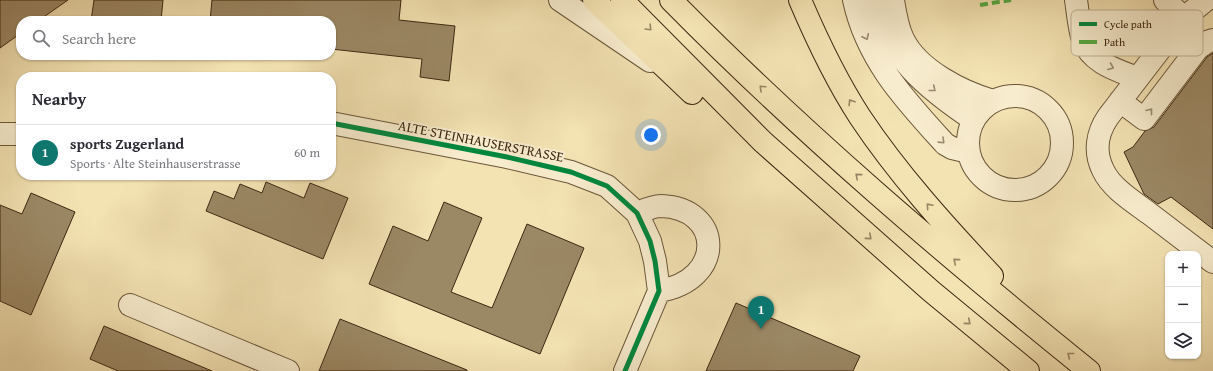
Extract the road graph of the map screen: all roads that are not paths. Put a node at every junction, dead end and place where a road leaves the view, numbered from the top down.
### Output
1 (560, 0) edge
2 (594, 0) edge
3 (622, 0) edge
4 (671, 0) edge
5 (800, 0) edge
6 (854, 0) edge
7 (875, 0) edge
8 (893, 0) edge
9 (1076, 0) edge
10 (1165, 0) edge
11 (1206, 0) edge
12 (1078, 10) edge
13 (1176, 10) edge
14 (1194, 10) edge
15 (1213, 40) edge
16 (1203, 45) edge
17 (1094, 56) edge
18 (1155, 56) edge
19 (1192, 56) edge
20 (1138, 78) junction
21 (682, 84) junction
22 (993, 101) junction
23 (1120, 102) junction
24 (974, 120) junction
25 (336, 124) edge
26 (0, 134) edge
27 (16, 134) edge
28 (969, 152) junction
29 (637, 212) junction
30 (839, 212) junction
31 (1213, 262) edge
32 (659, 291) junction
33 (130, 305) dead end
34 (1050, 340) junction
35 (288, 371) edge
36 (625, 371) edge
37 (1028, 371) edge
38 (1089, 371) edge

1 - 21 street
2 - 21 highway
3 -> 30 highway
34 -> 4 highway
34 -> 5 highway
6 -> 28 street
7 -> 24 street
8 - 22 street
9 -> 12 street
10 - 13 street
11 - 14 street
16 -> 15 street
17 -> 20 street
18 - 20 street
23 -> 19 street
20 - 23 street
21 - 30 highway
22 - 24 street
22 - 28 street
23 - 31 street
24 - 28 street
25 - 29 street, ALTE STEINHAUSERSTRASSE
26 - 27 street
29 - 32 street, ALTE STEINHAUSERSTRASSE
29 - 32 street
30 -> 37 highway
32 - 36 street
33 - 35 street
38 -> 34 highway

